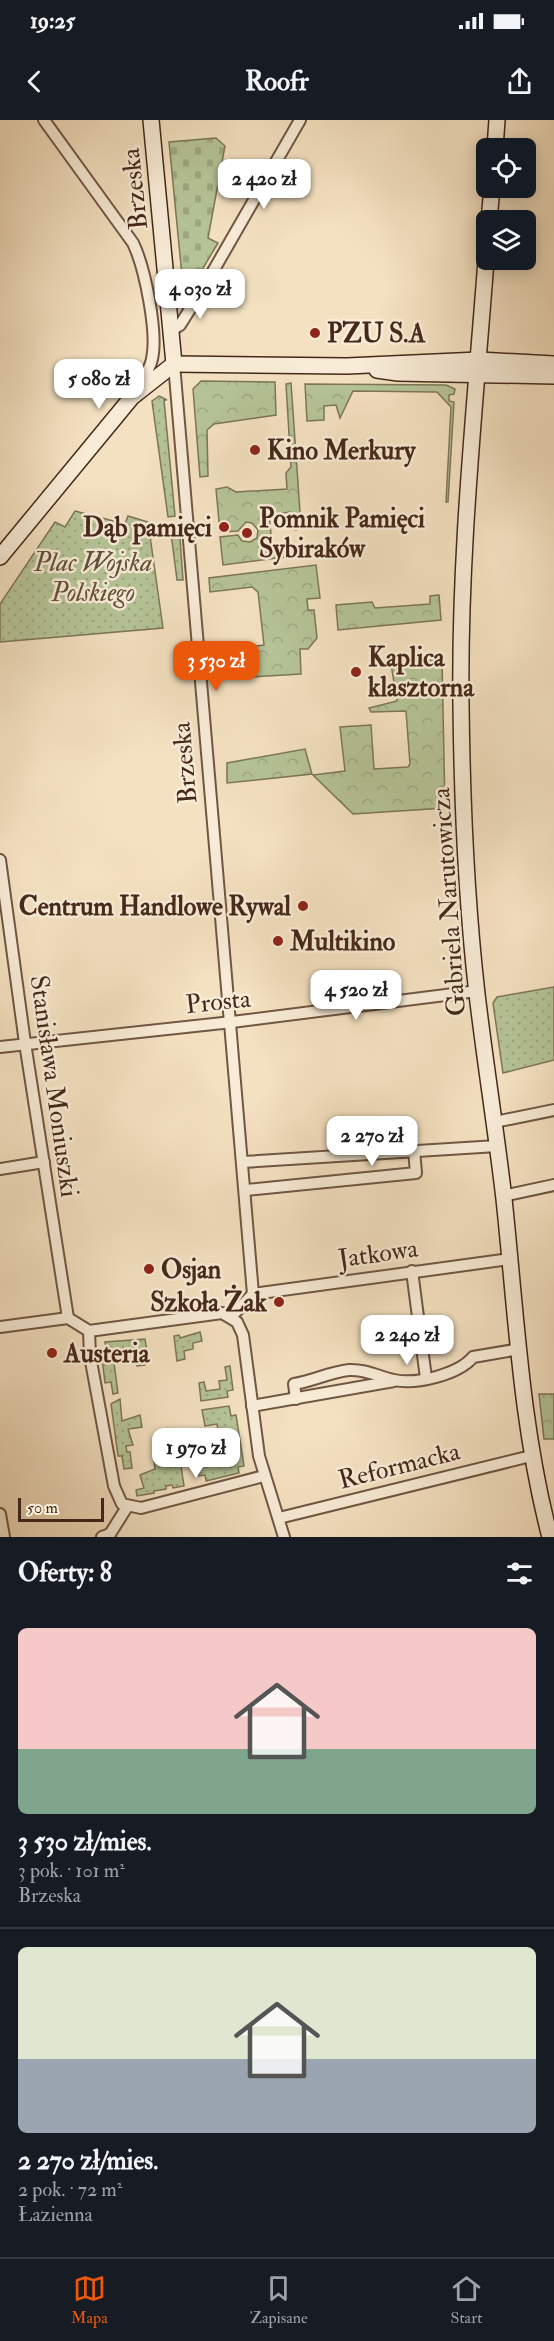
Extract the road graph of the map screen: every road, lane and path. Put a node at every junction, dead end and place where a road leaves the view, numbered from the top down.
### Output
1 (44, 120) edge
2 (151, 120) edge
3 (300, 120) edge
4 (497, 120) edge
5 (496, 138) edge
6 (485, 270) edge
7 (204, 287) junction
8 (169, 291) junction
9 (172, 330) junction
10 (174, 364) junction
11 (554, 364) edge
12 (478, 367) junction
13 (554, 376) edge
14 (132, 397) junction
15 (0, 557) edge
16 (0, 860) edge
17 (477, 991) junction
18 (232, 1022) junction
19 (25, 1043) junction
20 (0, 1047) edge
21 (554, 1110) edge
22 (495, 1122) junction
23 (497, 1146) junction
24 (414, 1150) junction
25 (44, 1162) junction
26 (243, 1162) junction
27 (0, 1169) edge
28 (554, 1185) edge
29 (246, 1190) junction
30 (503, 1196) junction
31 (510, 1259) junction
32 (412, 1271) junction
33 (253, 1294) junction
34 (231, 1317) junction
35 (68, 1318) junction
36 (0, 1327) edge
37 (88, 1331) junction
38 (520, 1349) junction
39 (426, 1378) junction
40 (395, 1380) junction
41 (315, 1381) junction
42 (317, 1395) junction
43 (296, 1399) junction
44 (252, 1406) junction
45 (531, 1456) junction
46 (264, 1476) junction
47 (128, 1507) junction
48 (0, 1514) edge
49 (279, 1518) junction
50 (110, 1533) edge
51 (4, 1537) edge
52 (284, 1537) edge
53 (550, 1537) edge

1 - 14 street
2 - 8 street, Brzeska
3 - 7 street
4 - 5 street
6 - 12 street, Gabriela Narutowicza
7 - 8 street
7 - 9 street
8 - 9 street, Brzeska
9 - 10 street, Brzeska
10 - 12 street
10 - 14 street
10 - 18 street, Brzeska
11 - 12 street
12 - 13 street
12 - 17 street, Gabriela Narutowicza
14 - 15 street
16 - 19 street, Stanisława Moniuszki
17 - 18 street, Prosta
17 - 22 street, Gabriela Narutowicza
18 - 19 street, Prosta
18 - 26 street, Brzeska
19 - 20 street, Prosta
19 - 25 street, Stanisława Moniuszki
21 - 22 street
22 - 23 street, Gabriela Narutowicza
23 - 24 street
23 - 30 street, Gabriela Narutowicza
24 - 26 street
24 - 29 street
25 - 27 street
25 - 35 street, Stanisława Moniuszki
26 - 29 street, Brzeska
28 - 30 street
29 - 33 street, Brzeska
30 - 31 street, Gabriela Narutowicza
31 - 32 street, Jatkowa
31 - 38 street, Gabriela Narutowicza
32 - 33 street, Jatkowa
32 - 39 street
33 - 34 street
34 - 37 street
34 - 44 street
35 - 36 street
35 - 37 street
37 - 47 street
38 - 39 street
38 - 45 street, Gabriela Narutowicza
39 - 40 street
40 - 41 street
40 - 42 street
41 - 42 street
41 - 43 street
42 - 43 street
43 - 44 street
44 - 46 street
45 - 49 street, Reformacka
45 - 53 street, Gabriela Narutowicza
46 - 47 street
46 - 49 street
47 - 50 street
48 - 51 street
49 - 52 street

